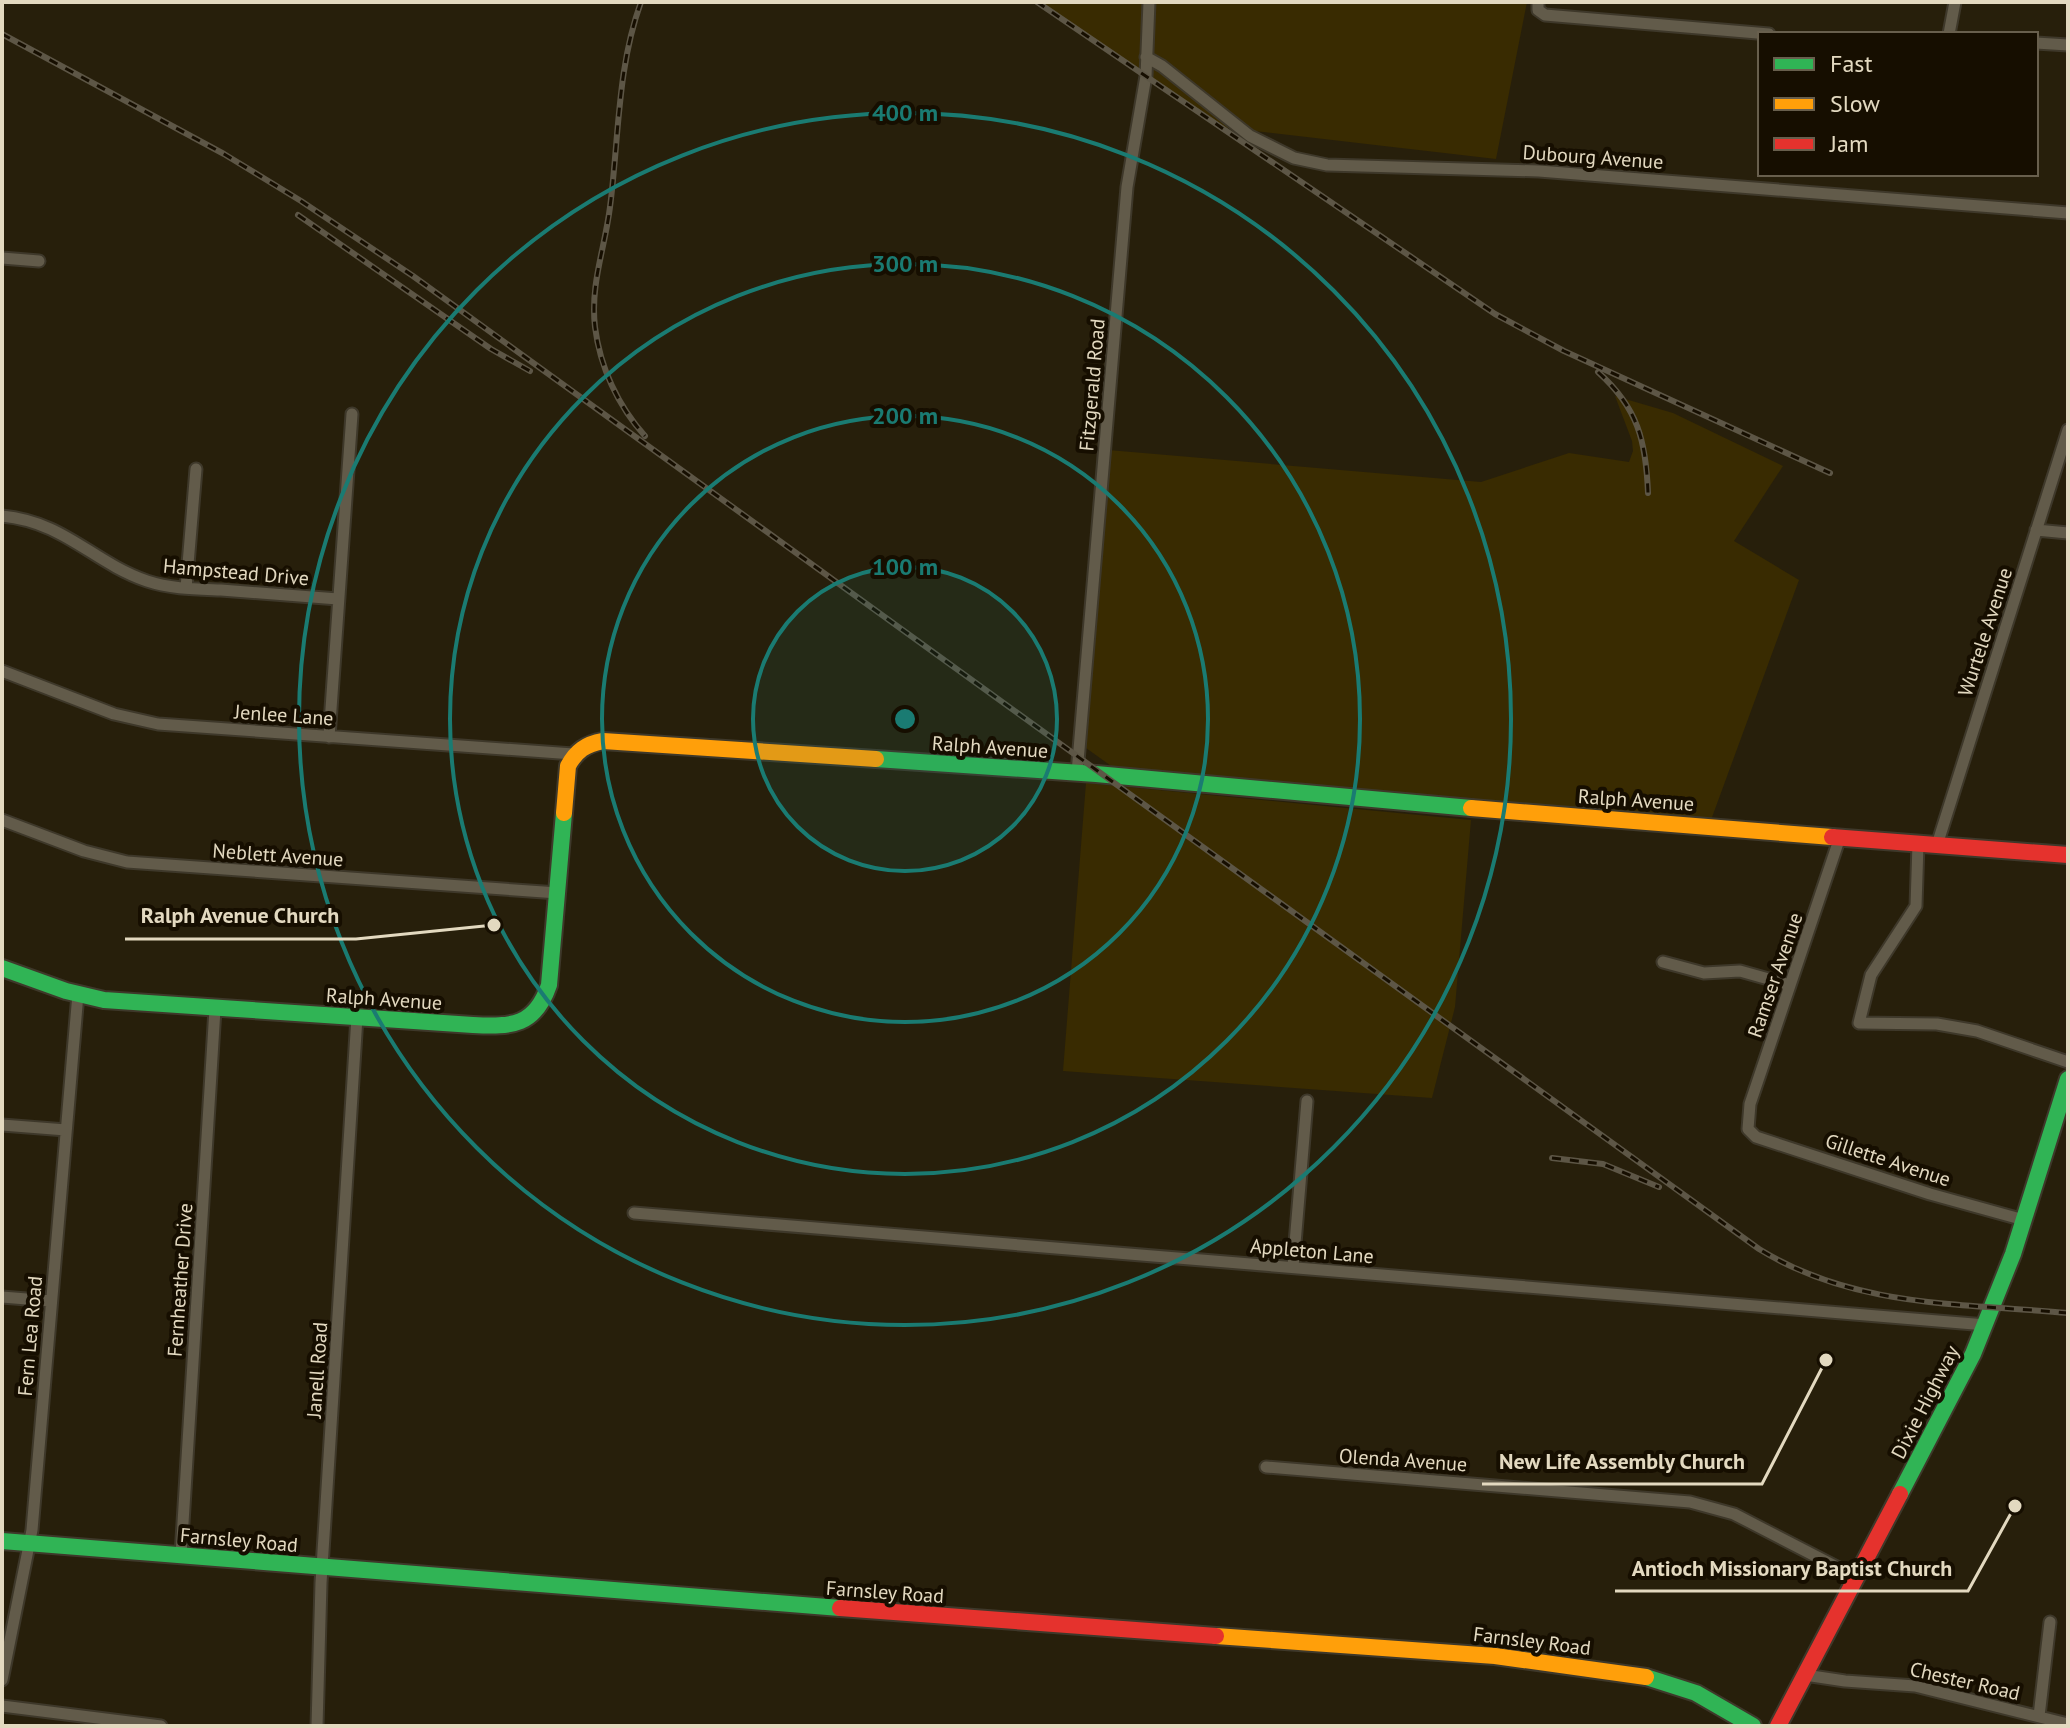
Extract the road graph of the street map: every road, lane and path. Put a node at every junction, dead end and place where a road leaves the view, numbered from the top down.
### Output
1 (1149, 2) edge
2 (1538, 2) edge
3 (1955, 2) edge
4 (1949, 32) edge
5 (1758, 33) edge
6 (2038, 43) edge
7 (2068, 45) edge
8 (1146, 57) junction
9 (2068, 213) edge
10 (2, 258) edge
11 (39, 261) dead end
12 (352, 414) dead end
13 (2068, 430) edge
14 (196, 469) dead end
15 (2, 516) edge
16 (2036, 530) junction
17 (2068, 533) edge
18 (186, 588) junction
19 (338, 599) junction
20 (2, 671) edge
21 (329, 737) junction
22 (573, 754) junction
23 (1077, 773) junction
24 (2, 820) edge
25 (1840, 837) junction
26 (1918, 844) junction
27 (1937, 845) junction
28 (2068, 855) edge
29 (558, 893) junction
30 (1663, 962) dead end
31 (2, 968) edge
32 (1790, 985) junction
33 (78, 994) junction
34 (215, 1009) junction
35 (357, 1017) junction
36 (2068, 1062) edge
37 (2068, 1079) edge
38 (1307, 1101) dead end
39 (2, 1125) edge
40 (1747, 1126) joint
41 (66, 1130) junction
42 (634, 1213) dead end
43 (2024, 1220) junction
44 (1293, 1267) junction
45 (2, 1297) edge
46 (51, 1301) junction
47 (1986, 1325) junction
48 (1266, 1467) dead end
49 (2, 1541) edge
50 (29, 1543) junction
51 (181, 1555) junction
52 (322, 1567) junction
53 (1856, 1577) junction
54 (2050, 1622) dead end
55 (1805, 1675) junction
56 (2, 1680) edge
57 (2, 1706) edge
58 (2039, 1716) junction
59 (2068, 1724) edge
60 (161, 1726) edge
61 (317, 1726) edge
62 (1753, 1726) edge
63 (1778, 1726) edge

1 - 8 street, Fitzgerald Road
2 - 5 street
3 - 4 street
6 - 7 street
8 - 9 street, Dubourg Avenue
8 - 23 street, Fitzgerald Road
10 - 11 street
12 - 19 street
13 - 16 street, Wurtele Avenue
14 - 18 street
15 - 18 street, Hampstead Drive
16 - 17 street
16 - 27 street, Wurtele Avenue
18 - 19 street, Hampstead Drive
19 - 21 street
20 - 21 street, Jenlee Lane
21 - 22 street, Jenlee Lane
22 - 23 street, Ralph Avenue
22 - 29 street, Ralph Avenue
23 - 25 street, Ralph Avenue
24 - 29 street, Neblett Avenue
25 - 26 street, Ralph Avenue
25 - 32 street, Ramser Avenue
26 - 27 street, Ralph Avenue
26 - 36 street
27 - 28 street, Ralph Avenue
29 - 35 street, Ralph Avenue
30 - 32 street
31 - 33 street, Ralph Avenue
32 - 40 street, Ramser Avenue
33 - 34 street, Ralph Avenue
33 - 41 street, Fern Lea Road
34 - 35 street, Ralph Avenue
34 - 51 street, Fernheather Drive
35 - 52 street, Janell Road
37 - 43 street, Dixie Highway
38 - 44 street
39 - 41 street
40 - 43 street, Gillette Avenue
41 - 46 street, Fern Lea Road
42 - 44 street, Appleton Lane
43 - 47 street, Dixie Highway
44 - 47 street, Appleton Lane
45 - 46 street
46 - 50 street, Fern Lea Road
47 - 53 street, Dixie Highway
48 - 53 street, Olenda Avenue
49 - 50 street, Farnsley Road
50 - 51 street, Farnsley Road
50 - 56 street, Fern Lea Road
51 - 52 street, Farnsley Road
52 - 61 street, Janell Road
52 - 62 street, Farnsley Road
53 - 55 street, Dixie Highway
54 - 58 street
55 - 58 street, Chester Road
55 - 63 street, Dixie Highway
57 - 60 street
58 - 59 street, Chester Road

